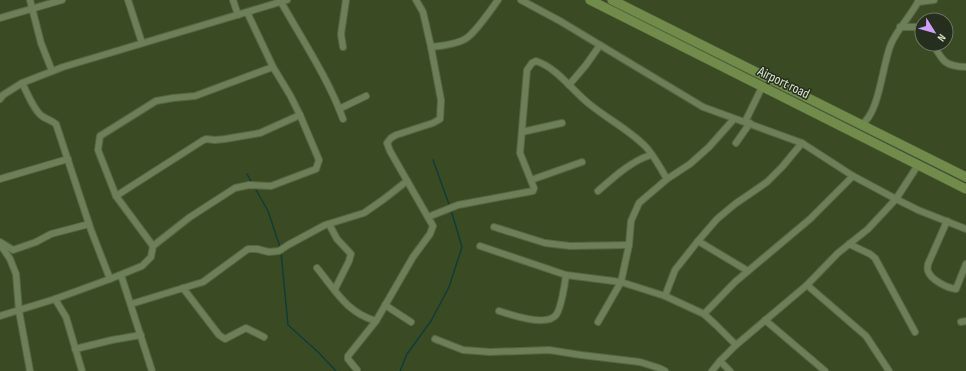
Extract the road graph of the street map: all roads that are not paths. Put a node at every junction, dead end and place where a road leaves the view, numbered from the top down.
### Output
1 (30, 0) edge
2 (62, 0) edge
3 (128, 0) edge
4 (233, 0) edge
5 (346, 0) edge
6 (416, 0) edge
7 (498, 0) edge
8 (521, 0) edge
9 (590, 0) edge
10 (612, 0) edge
11 (934, 0) edge
12 (284, 1) edge
13 (919, 1) edge
14 (32, 9) junction
15 (247, 12) junction
16 (238, 15) junction
17 (0, 18) edge
18 (652, 26) junction
19 (900, 27) junction
20 (914, 27) edge
21 (142, 43) junction
22 (600, 45) junction
23 (343, 47) dead end
24 (431, 47) junction
25 (938, 52) edge
26 (273, 67) junction
27 (966, 67) edge
28 (52, 71) junction
29 (22, 83) junction
30 (569, 85) junction
31 (762, 87) junction
32 (366, 96) dead end
33 (1, 97) edge
34 (339, 109) junction
35 (300, 115) junction
36 (343, 119) dead end
37 (734, 119) junction
38 (748, 122) junction
39 (562, 123) dead end
40 (861, 125) junction
41 (522, 132) junction
42 (802, 142) junction
43 (736, 144) dead end
44 (651, 155) junction
45 (68, 159) junction
46 (582, 162) dead end
47 (918, 165) junction
48 (853, 176) junction
49 (966, 177) edge
50 (667, 179) junction
51 (0, 180) edge
52 (407, 180) junction
53 (531, 180) junction
54 (966, 189) edge
55 (598, 191) dead end
56 (116, 196) junction
57 (896, 199) junction
58 (428, 217) junction
59 (947, 221) junction
60 (89, 224) junction
61 (329, 224) junction
62 (494, 227) dead end
63 (966, 229) edge
64 (698, 241) junction
65 (0, 243) edge
66 (849, 244) junction
67 (629, 245) junction
68 (153, 246) junction
69 (480, 246) dead end
70 (966, 264) edge
71 (317, 268) dead end
72 (748, 271) junction
73 (121, 275) junction
74 (566, 275) junction
75 (110, 279) junction
76 (621, 282) junction
77 (807, 285) junction
78 (183, 288) junction
79 (334, 289) junction
80 (665, 296) junction
81 (55, 299) junction
82 (131, 304) junction
83 (385, 305) junction
84 (499, 310) dead end
85 (19, 311) junction
86 (704, 314) junction
87 (0, 316) edge
88 (765, 320) junction
89 (376, 321) junction
90 (411, 322) dead end
91 (598, 322) dead end
92 (915, 332) dead end
93 (141, 335) junction
94 (264, 338) dead end
95 (435, 339) dead end
96 (736, 345) junction
97 (75, 349) junction
98 (720, 361) junction
99 (357, 370) edge
100 (30, 371) edge
101 (82, 371) edge
102 (152, 371) edge
103 (665, 371) edge
104 (712, 371) edge
105 (730, 371) edge
106 (825, 371) edge
107 (889, 371) edge

1 - 14 street
2 - 14 street
3 - 21 street
4 - 16 street
5 - 23 street
6 - 24 street
7 - 24 street
8 - 22 street
9 - 18 main road, Airport road
10 - 18 main road, Airport road
11 - 13 street
12 - 15 street
12 - 34 street
13 - 19 street
14 - 17 street
14 - 28 street
15 - 16 street
15 - 26 street
16 - 21 street
18 - 31 main road, Airport road
18 - 40 main road, Airport road
19 - 20 street
19 - 40 street
21 - 28 street
22 - 30 street
22 - 37 street
24 - 52 street
25 - 27 street
26 - 35 street
26 - 56 street
28 - 29 street
29 - 33 street
29 - 45 street
30 - 41 street
30 - 44 street
31 - 38 street
31 - 47 main road, Airport road
32 - 34 street
34 - 36 street
35 - 56 street
35 - 68 street
37 - 38 street
37 - 50 street
38 - 42 street
38 - 43 street
39 - 41 street
40 - 49 main road, Airport road
41 - 53 street
42 - 48 street
42 - 64 street
44 - 50 street
44 - 55 street
45 - 51 street
45 - 60 street
46 - 53 street
47 - 54 main road, Airport road
47 - 57 street
48 - 57 street
48 - 72 street
50 - 67 street
52 - 58 street
52 - 61 street
53 - 58 street
56 - 68 street
57 - 59 street
57 - 66 street
58 - 83 street
59 - 63 street
59 - 70 street
60 - 65 street
60 - 75 street
61 - 78 street
61 - 79 street
62 - 67 street
64 - 72 street
64 - 80 street
65 - 85 street
66 - 77 street
66 - 92 street
67 - 76 street
68 - 73 street
69 - 74 street
71 - 79 street
72 - 86 street
73 - 75 street
73 - 82 street
74 - 76 street
74 - 84 street
75 - 81 street
76 - 80 street
76 - 91 street
77 - 88 street
77 - 107 street
78 - 82 street
78 - 94 street
79 - 89 street
80 - 86 street
81 - 85 street
81 - 97 street
82 - 93 street
83 - 89 street
83 - 90 street
85 - 87 street
85 - 100 street
86 - 96 street
88 - 96 street
88 - 106 street
89 - 99 street
93 - 97 street
93 - 102 street
95 - 103 street
96 - 98 street
97 - 101 street
98 - 104 street
98 - 105 street

